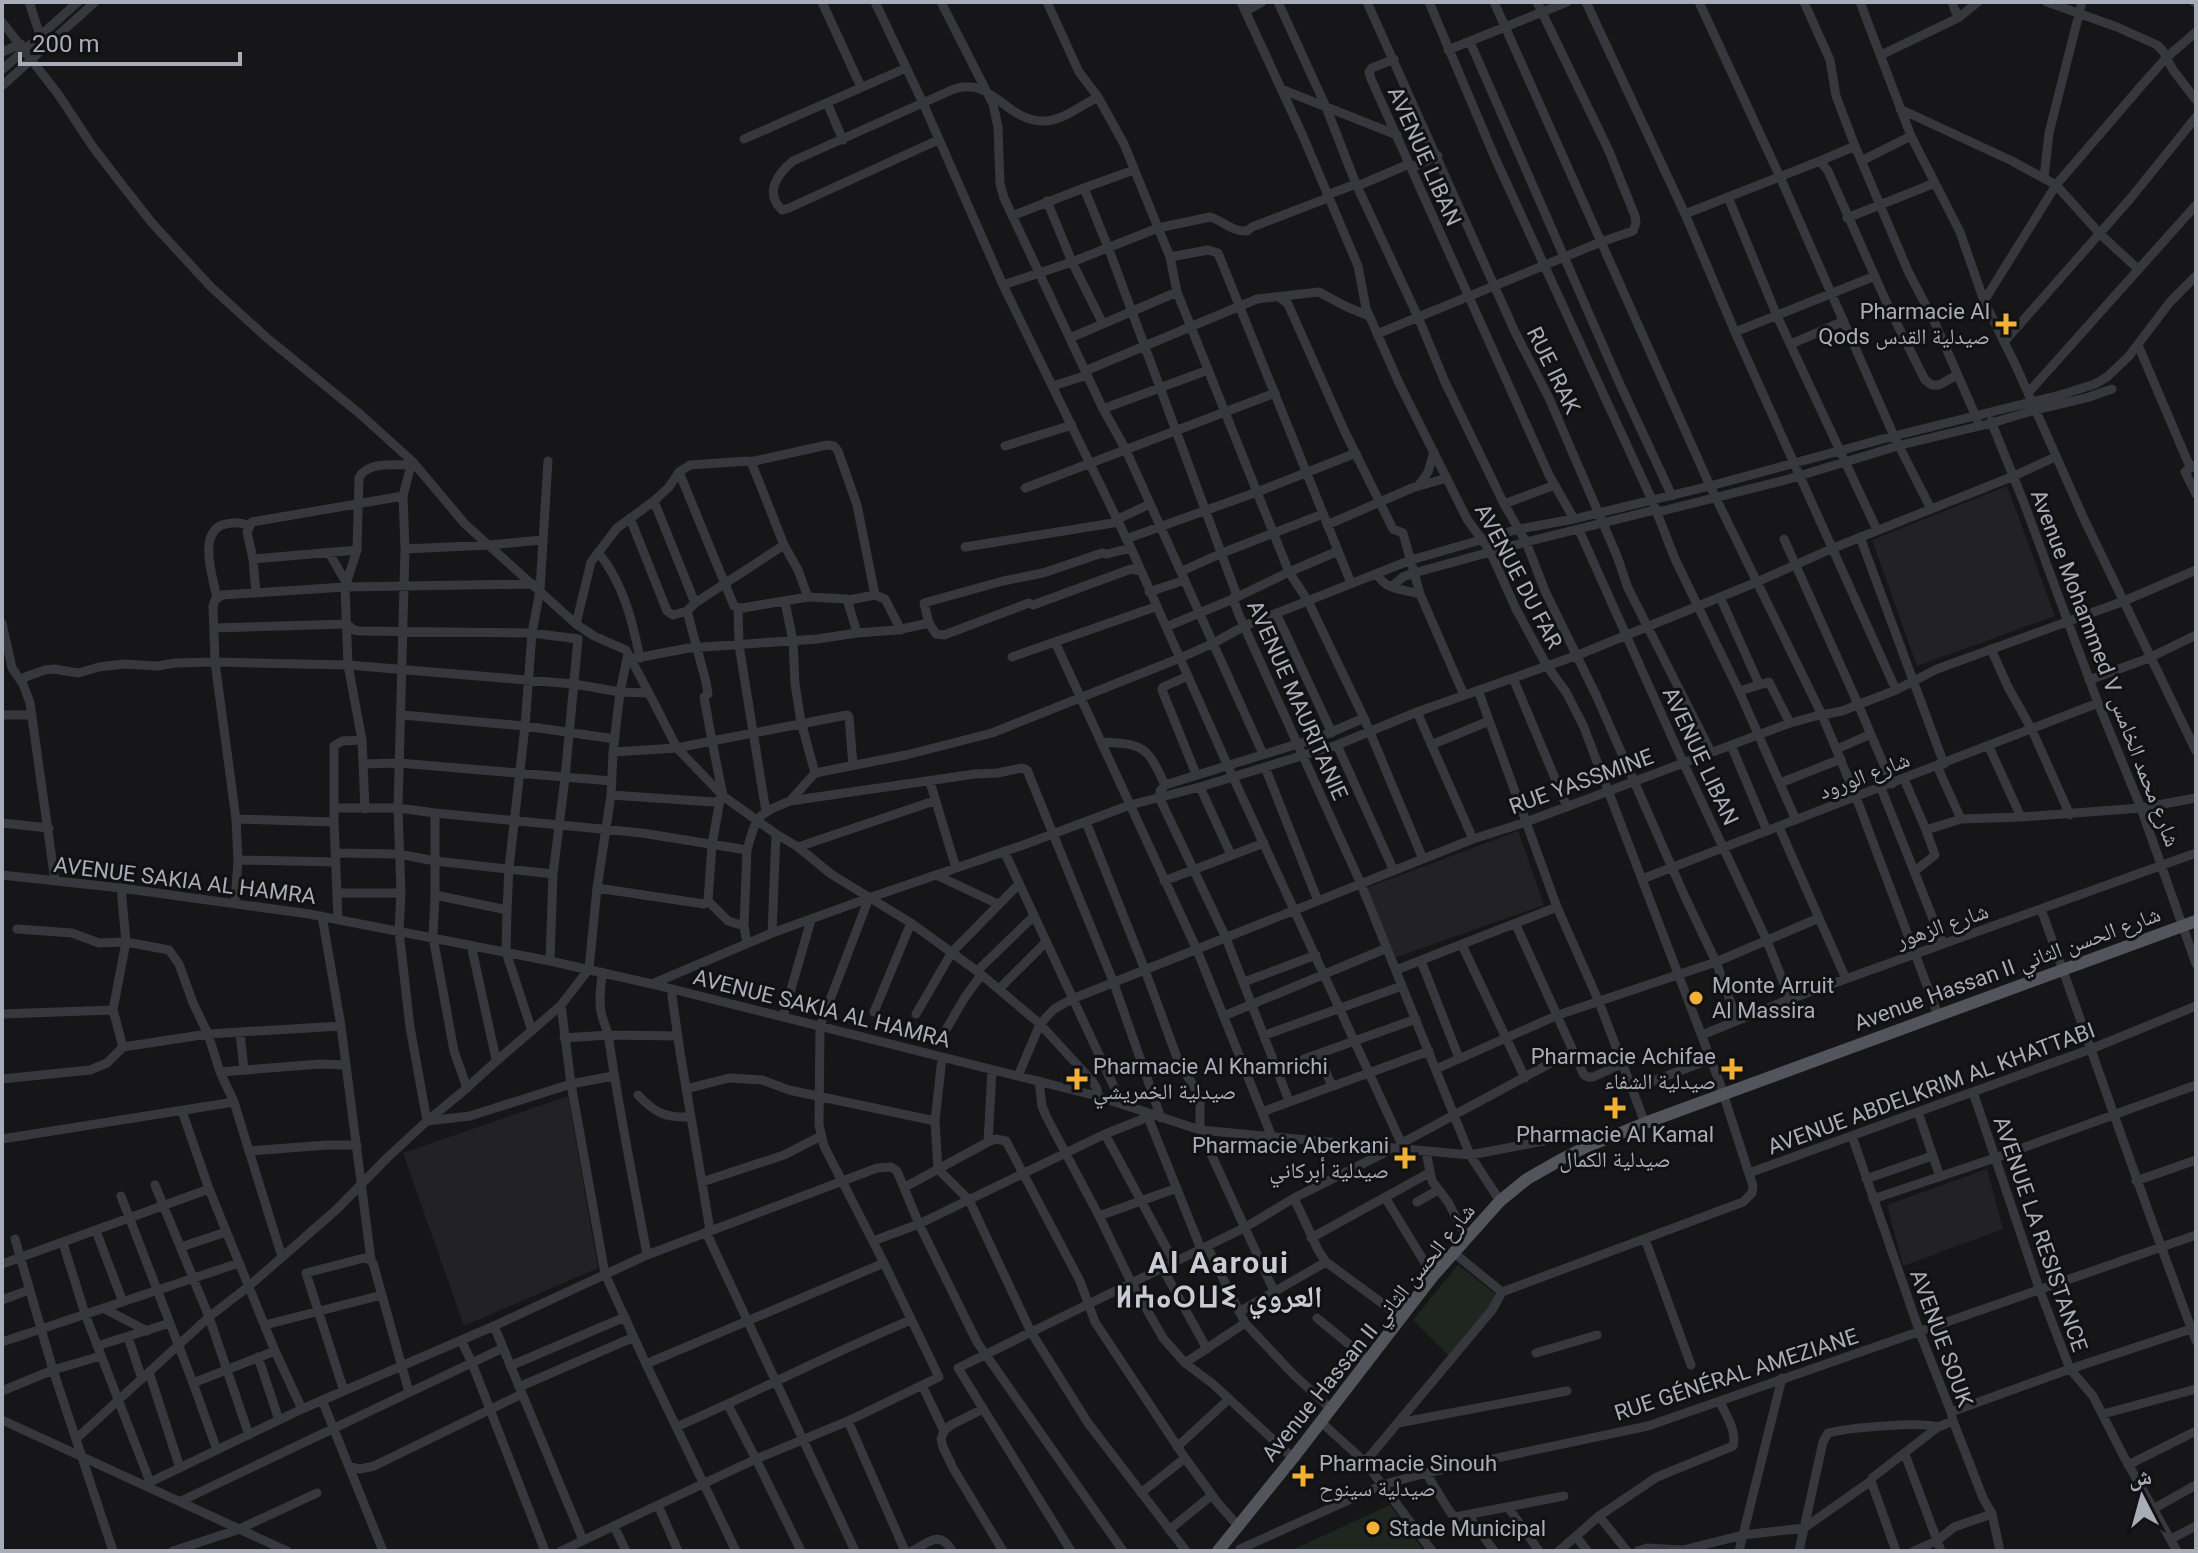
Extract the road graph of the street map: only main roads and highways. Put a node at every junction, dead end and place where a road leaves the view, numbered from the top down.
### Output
1 (2196, 921) edge
2 (1218, 1551) edge

1 - 2 main road, Avenue Hassan II شارع الحسن الثاني

